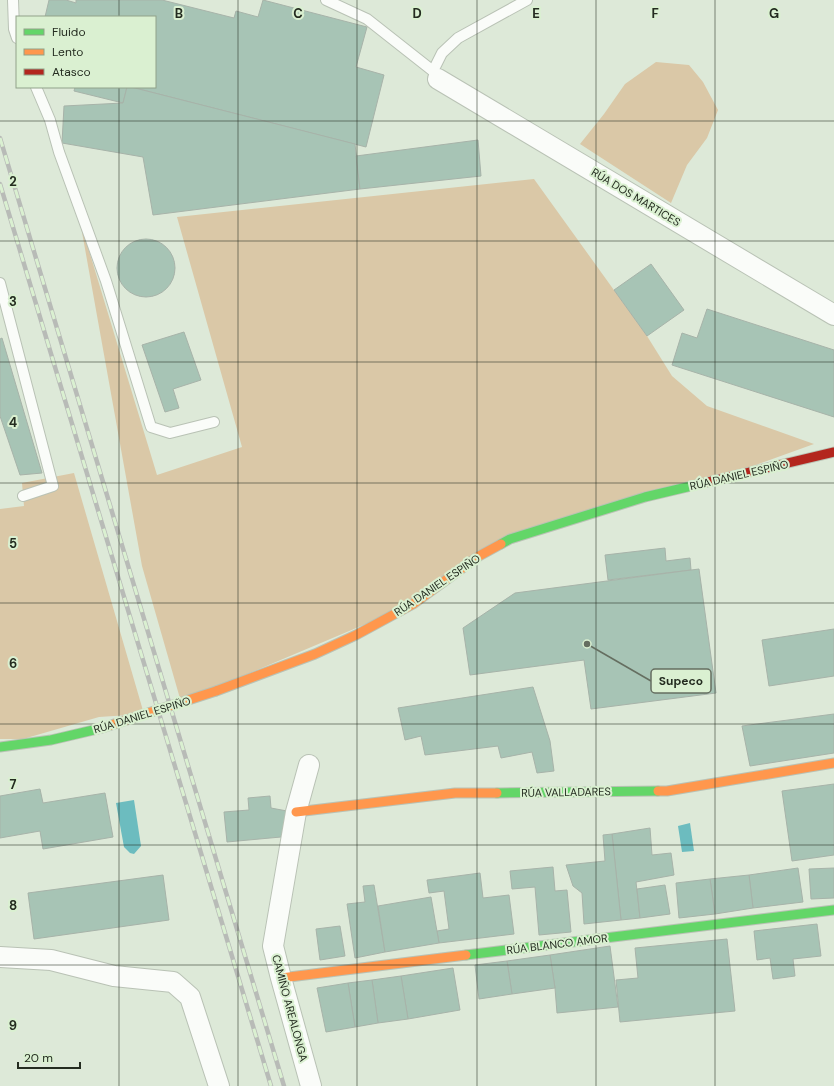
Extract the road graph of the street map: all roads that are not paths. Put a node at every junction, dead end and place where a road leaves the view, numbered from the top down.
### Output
1 (13, 0) edge
2 (326, 0) edge
3 (527, 0) edge
4 (16, 35) edge
5 (436, 75) junction
6 (36, 88) edge
7 (0, 283) edge
8 (834, 315) edge
9 (214, 422) dead end
10 (834, 452) edge
11 (23, 496) dead end
12 (0, 747) edge
13 (834, 763) edge
14 (309, 765) dead end
15 (296, 812) junction
16 (834, 910) edge
17 (0, 957) edge
18 (281, 978) junction
19 (219, 1086) edge
20 (311, 1086) edge

1 - 4 lane
2 - 5 lane
3 - 5 lane
5 - 8 street, RÚA DOS MARTICES
6 - 9 lane
7 - 11 lane
10 - 12 street, RÚA DANIEL ESPIÑO, bridge
13 - 15 street, RÚA VALLADARES
14 - 15 street
15 - 18 street, CAMIÑO AREALONGA
16 - 18 street, RÚA BLANCO AMOR
17 - 19 street
18 - 20 street, CAMIÑO AREALONGA

